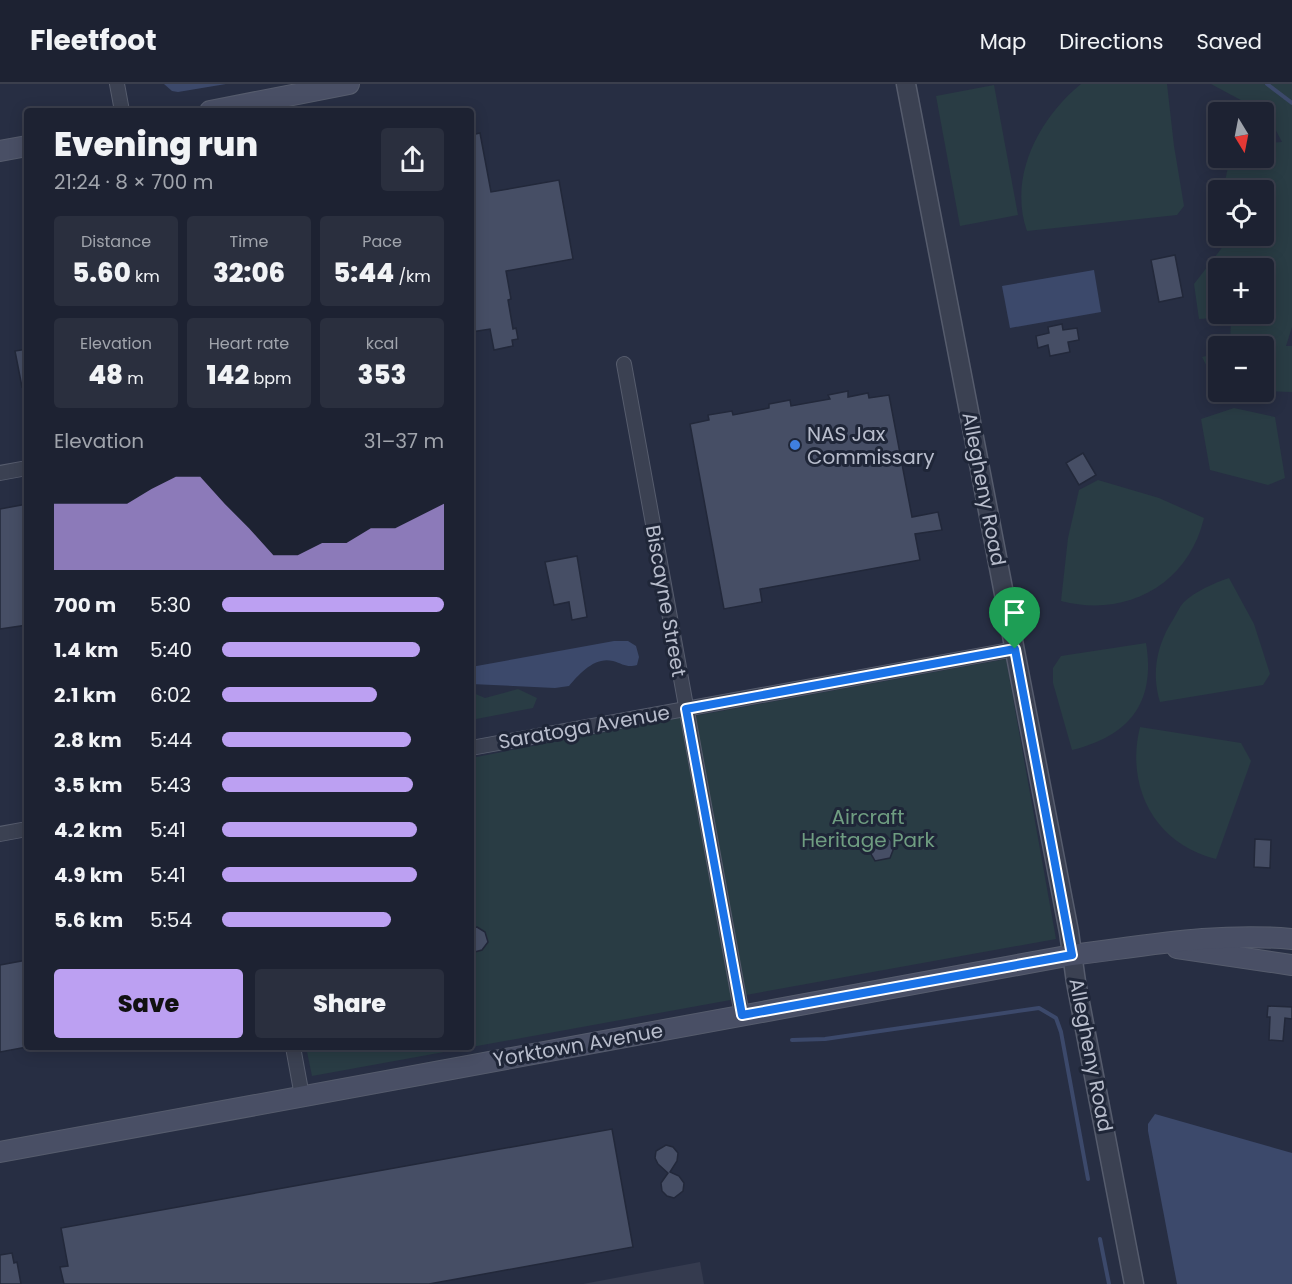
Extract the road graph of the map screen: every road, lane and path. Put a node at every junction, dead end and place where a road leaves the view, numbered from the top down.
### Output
1 (117, 84) edge
2 (349, 84) edge
3 (906, 84) edge
4 (121, 108) edge
5 (225, 108) edge
6 (24, 147) edge
7 (0, 151) edge
8 (624, 364) dead end
9 (24, 469) edge
10 (0, 473) edge
11 (1015, 649) junction
12 (686, 709) junction
13 (474, 747) edge
14 (24, 830) edge
15 (0, 834) edge
16 (1292, 939) edge
17 (1156, 945) junction
18 (1072, 955) junction
19 (1292, 965) edge
20 (742, 1015) junction
21 (294, 1050) edge
22 (302, 1096) junction
23 (0, 1152) edge
24 (1134, 1284) edge

1 - 4 street
2 - 5 main road
3 - 11 street, Allegheny Road
6 - 7 main road
8 - 12 street, Biscayne Street
9 - 10 street
11 - 12 street, Saratoga Avenue
11 - 18 street, Allegheny Road
12 - 13 street, Saratoga Avenue
12 - 20 street, Biscayne Street
14 - 15 street
16 - 17 main road, Yorktown Avenue
17 - 18 main road, Yorktown Avenue
17 - 19 main road, Yorktown Avenue
18 - 20 main road, Yorktown Avenue
18 - 24 street, Allegheny Road
20 - 22 main road, Yorktown Avenue
21 - 22 street
22 - 23 main road, Yorktown Avenue

